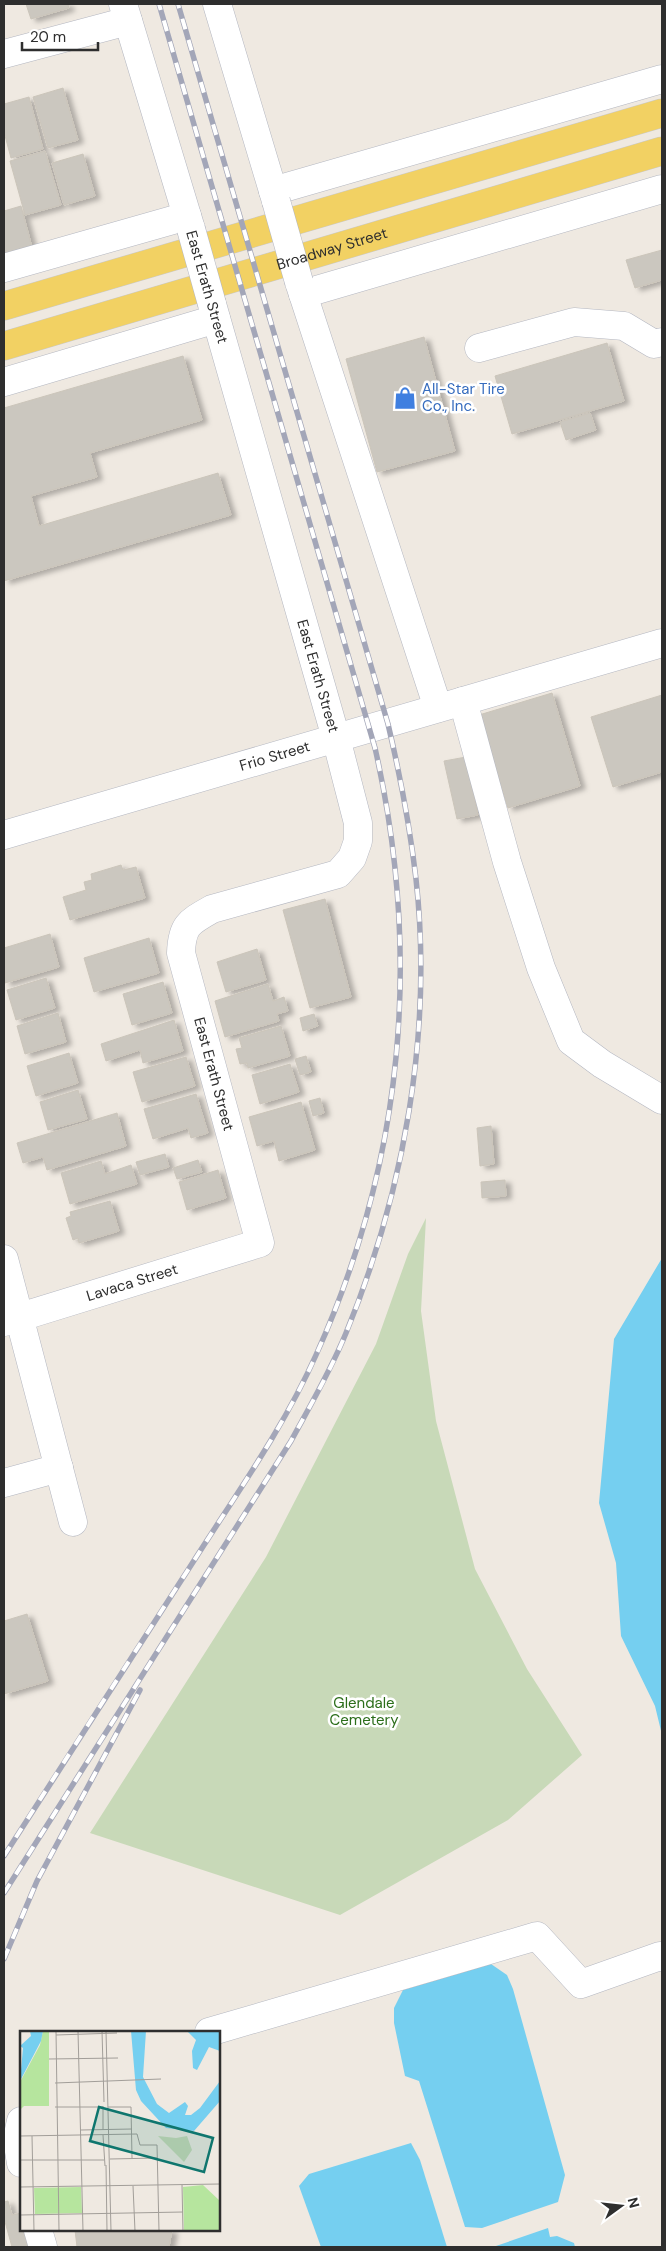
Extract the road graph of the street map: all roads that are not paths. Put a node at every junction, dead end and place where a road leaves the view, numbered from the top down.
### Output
1 (217, 4) edge
2 (126, 12) edge
3 (4, 54) edge
4 (662, 79) edge
5 (662, 113) edge
6 (662, 151) edge
7 (662, 189) edge
8 (275, 196) junction
9 (189, 222) junction
10 (4, 268) edge
11 (301, 288) junction
12 (4, 306) edge
13 (214, 311) junction
14 (662, 342) edge
15 (4, 346) edge
16 (479, 348) dead end
17 (4, 382) edge
18 (662, 643) edge
19 (450, 704) junction
20 (336, 738) junction
21 (4, 835) edge
22 (662, 1100) edge
23 (260, 1243) joint
24 (4, 1259) edge
25 (12, 1320) edge
26 (59, 1468) junction
27 (4, 1483) edge
28 (73, 1522) dead end
29 (662, 1957) edge
30 (212, 2031) edge
31 (20, 2126) edge
32 (20, 2157) edge
33 (38, 2231) edge
34 (43, 2247) edge

1 - 8 street
2 - 3 street
2 - 9 street, East Erath Street
4 - 8 street
5 - 12 main road
6 - 15 main road, Broadway Street
7 - 11 street
8 - 11 street, bridge
9 - 10 street
9 - 13 street, East Erath Street, bridge
11 - 19 street
13 - 17 street
13 - 20 street, East Erath Street
14 - 16 street
18 - 19 street, Frio Street
19 - 20 street, Frio Street
19 - 22 street
20 - 21 street, Frio Street
20 - 23 street, East Erath Street
23 - 25 street, Lavaca Street
24 - 25 street
25 - 26 street
26 - 27 street
26 - 28 street
29 - 30 street
31 - 32 street
33 - 34 street

